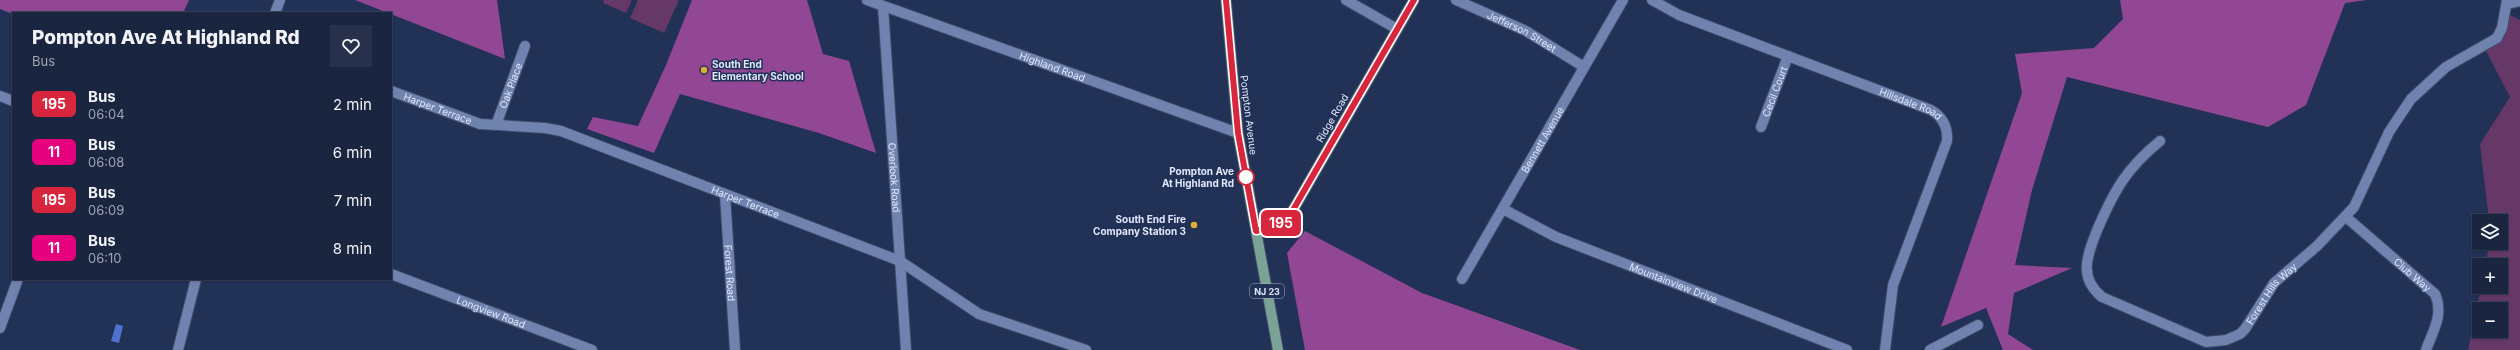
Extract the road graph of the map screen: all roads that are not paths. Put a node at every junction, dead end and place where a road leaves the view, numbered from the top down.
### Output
1 (280, 0) edge
2 (867, 0) edge
3 (1226, 0) edge
4 (1346, 0) edge
5 (1414, 0) edge
6 (1456, 0) edge
7 (1623, 0) edge
8 (1652, 0) edge
9 (2520, 1) edge
10 (2507, 2) edge
11 (883, 6) junction
12 (275, 12) edge
13 (1397, 29) junction
14 (525, 46) dead end
15 (1788, 56) junction
16 (1584, 67) junction
17 (392, 91) edge
18 (0, 96) edge
19 (12, 101) edge
20 (496, 125) junction
21 (1761, 127) dead end
22 (1238, 133) junction
23 (2160, 140) dead end
24 (725, 195) junction
25 (1503, 209) junction
26 (2346, 217) junction
27 (1256, 231) junction
28 (900, 261) junction
29 (392, 274) edge
30 (1462, 279) dead end
31 (18, 280) edge
32 (196, 280) edge
33 (1978, 325) dead end
34 (0, 328) edge
35 (178, 350) edge
36 (592, 350) edge
37 (735, 350) edge
38 (906, 350) edge
39 (1086, 350) edge
40 (1278, 350) edge
41 (1847, 350) edge
42 (1885, 350) edge
43 (1930, 350) edge
44 (2426, 350) edge

1 - 12 street
2 - 11 street, Highland Road
3 - 22 main road, Pompton Avenue / NJ 23
4 - 13 street
5 - 13 main road, Ridge Road
6 - 16 street, Jefferson Street
7 - 16 street, Bennett Avenue
8 - 15 street, Hillsdale Road
9 - 10 street
10 - 26 street, Forest Hills Way
11 - 22 street, Highland Road
11 - 28 street, Overlook Road
13 - 27 main road, Ridge Road
14 - 20 street, Oak Place
15 - 21 street, Cecil Court
15 - 42 street, Hillsdale Road
16 - 25 street, Bennett Avenue
17 - 20 street, Harper Terrace
18 - 19 street
20 - 24 street, Harper Terrace
22 - 27 main road, Pompton Avenue / NJ 23
23 - 26 street, Forest Hills Way
24 - 28 street, Harper Terrace
24 - 37 street, Forest Road
25 - 30 street, Bennett Avenue
25 - 41 street, Mountainview Drive
26 - 44 street, Club Way
27 - 40 main road, Pompton Avenue / NJ 23
28 - 38 street, Overlook Road
28 - 39 street, Harper Terrace
29 - 36 street, Longview Road
31 - 34 street
32 - 35 street
33 - 43 street

